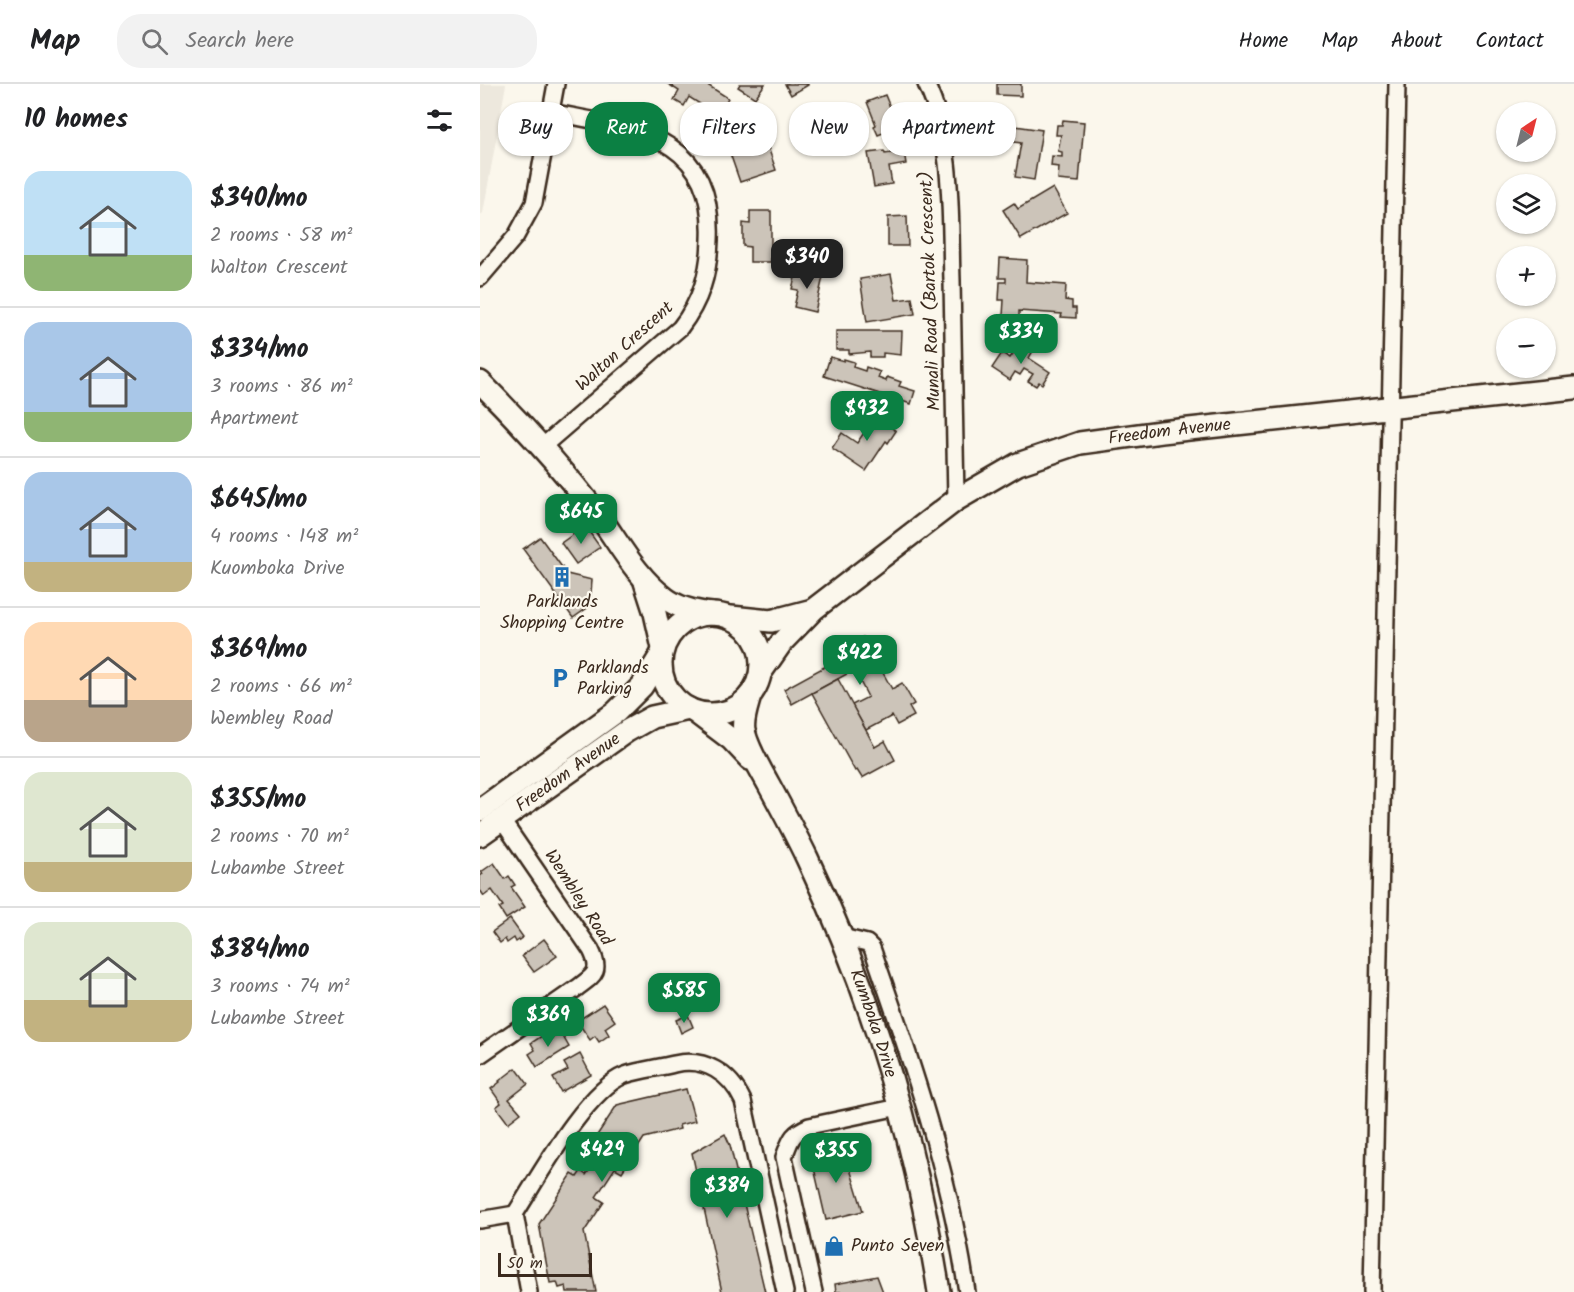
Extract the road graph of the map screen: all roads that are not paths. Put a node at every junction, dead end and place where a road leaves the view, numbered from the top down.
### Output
1 (556, 84) edge
2 (1397, 84) edge
3 (932, 88) edge
4 (553, 102) edge
5 (573, 116) edge
6 (543, 156) edge
7 (480, 278) edge
8 (482, 387) edge
9 (1574, 388) edge
10 (1391, 406) junction
11 (542, 447) junction
12 (956, 500) junction
13 (642, 576) junction
14 (814, 609) junction
15 (719, 615) junction
16 (662, 651) junction
17 (761, 672) junction
18 (750, 696) junction
19 (692, 710) junction
20 (761, 770) junction
21 (480, 810) edge
22 (501, 819) junction
23 (480, 835) edge
24 (842, 938) junction
25 (906, 1044) junction
26 (883, 1051) junction
27 (480, 1055) edge
28 (899, 1107) junction
29 (515, 1214) junction
30 (480, 1220) edge
31 (529, 1292) edge
32 (785, 1292) edge
33 (814, 1292) edge
34 (939, 1292) edge
35 (968, 1292) edge
36 (1372, 1292) edge

1 - 4 street
2 - 10 street
3 - 12 street, Munali Road (Bartok Crescent)
5 - 11 street, Walton Crescent
6 - 7 street
8 - 11 main road
9 - 10 main road, Freedom Avenue
10 - 12 main road, Freedom Avenue
10 - 36 street
11 - 13 main road
12 - 14 main road, Freedom Avenue
13 - 15 main road, Freedom Avenue
13 - 16 main road
14 - 15 main road, Freedom Avenue
14 - 17 main road, Freedom Avenue
15 - 16 main road
15 - 17 main road
16 - 19 main road
16 - 21 main road, Freedom Avenue
17 - 18 main road
18 - 19 main road
18 - 20 main road, Kumboka Drive
19 - 20 main road, Kumboka Drive
19 - 22 main road, Freedom Avenue
20 - 24 main road, Kumboka Drive
22 - 23 main road, Freedom Avenue
22 - 27 street, Wembley Road
24 - 25 street
24 - 26 main road, Kumboka Drive
25 - 26 street
25 - 35 street
26 - 28 main road, Kumboka Drive
28 - 33 street
28 - 34 main road, Kumboka Drive
29 - 30 street
29 - 31 street
29 - 32 street

